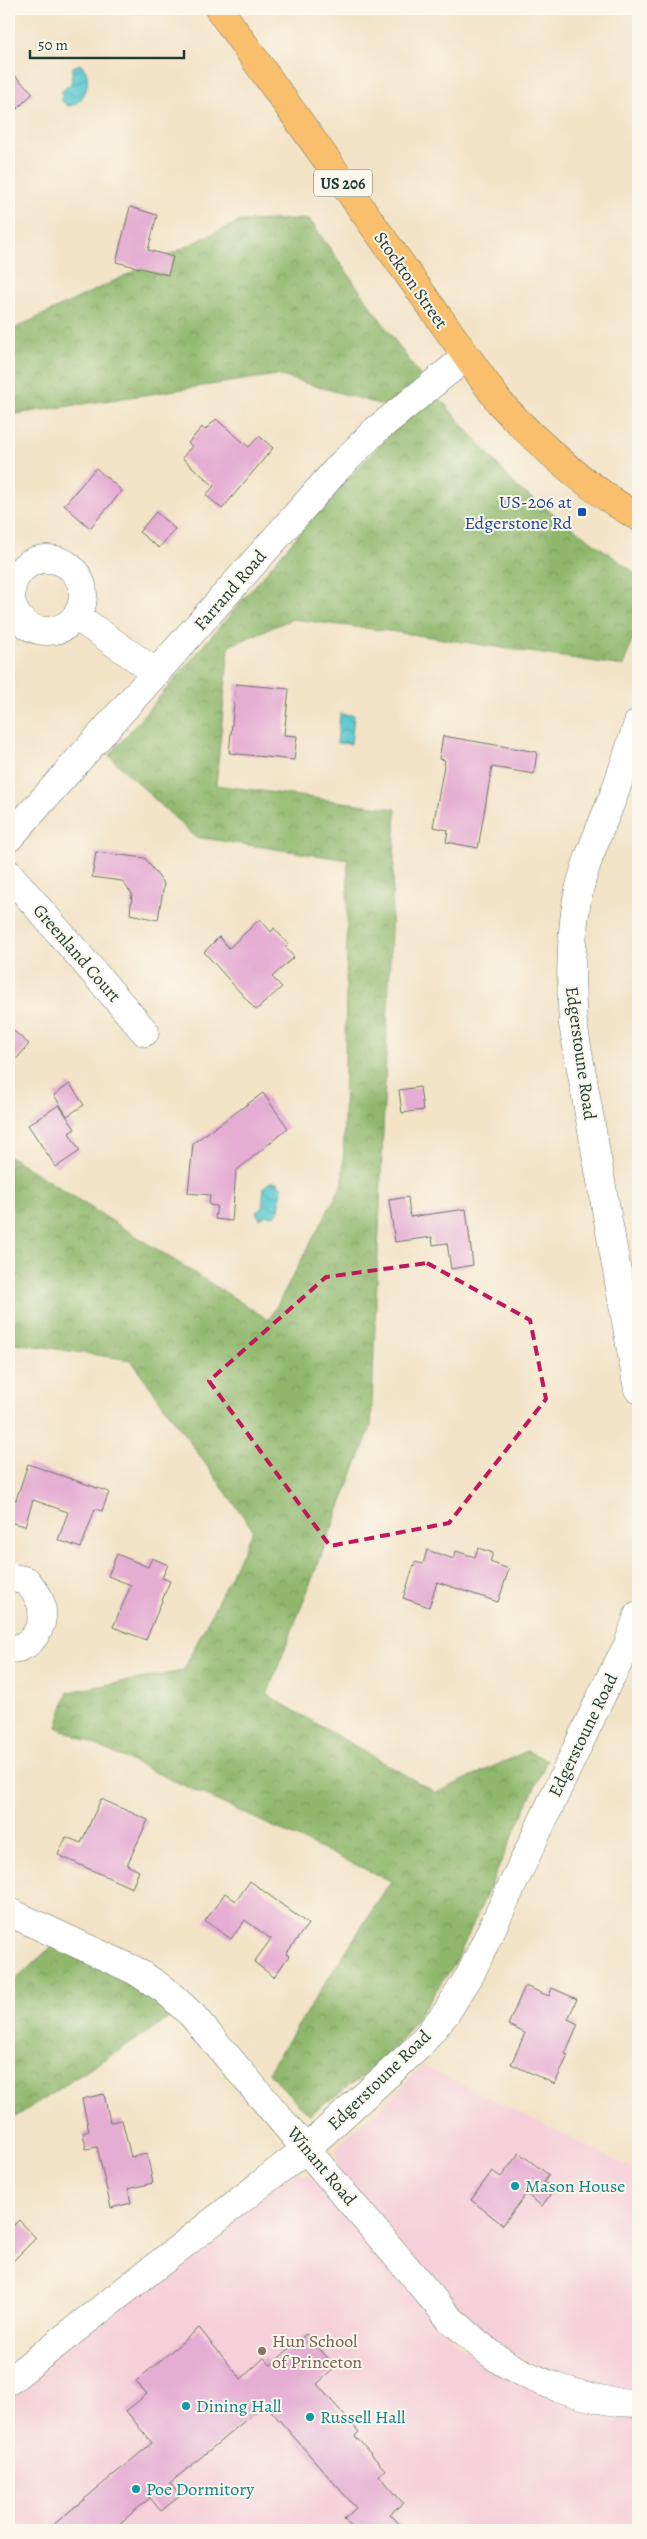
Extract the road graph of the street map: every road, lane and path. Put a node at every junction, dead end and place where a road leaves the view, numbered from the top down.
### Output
1 (219, 9) edge
2 (466, 357) junction
3 (638, 516) edge
4 (76, 616) dead end
5 (157, 673) junction
6 (638, 723) edge
7 (630, 779) edge
8 (9, 838) edge
9 (9, 874) edge
10 (145, 1032) dead end
11 (638, 1389) edge
12 (9, 1577) edge
13 (638, 1615) edge
14 (9, 1649) edge
15 (9, 1912) edge
16 (307, 2148) junction
17 (9, 2381) edge
18 (638, 2404) edge

1 - 2 highway, Stockton Street / US 206
2 - 3 highway, Stockton Street / US 206
2 - 5 street, Farrand Road
4 - 5 street
5 - 8 street, Farrand Road
6 - 7 street, Edgerstoune Road
7 - 11 street, Edgerstoune Road
9 - 10 street, Greenland Court
12 - 14 street
13 - 16 street, Edgerstoune Road
15 - 16 street, Winant Road
16 - 17 street, Edgerstoune Road
16 - 18 street, Winant Road

